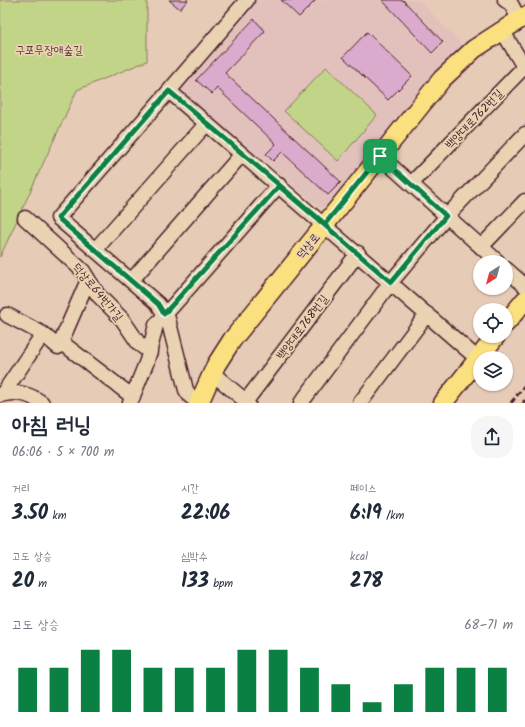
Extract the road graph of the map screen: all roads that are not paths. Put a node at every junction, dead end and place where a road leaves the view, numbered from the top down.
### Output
1 (247, 0) edge
2 (505, 0) edge
3 (522, 17) edge
4 (502, 30) junction
5 (169, 91) junction
6 (207, 123) junction
7 (525, 134) edge
8 (242, 154) junction
9 (380, 156) junction
10 (411, 184) junction
11 (279, 186) junction
12 (525, 201) edge
13 (446, 216) junction
14 (25, 218) dead end
15 (325, 224) junction
16 (481, 247) junction
17 (95, 250) junction
18 (358, 253) junction
19 (490, 255) edge
20 (513, 275) edge
21 (88, 280) junction
22 (131, 281) junction
23 (391, 282) junction
24 (525, 286) edge
25 (525, 300) edge
26 (164, 314) junction
27 (427, 314) junction
28 (7, 315) dead end
29 (513, 315) edge
30 (42, 334) junction
31 (61, 342) junction
32 (491, 343) edge
33 (484, 351) edge
34 (150, 352) junction
35 (473, 355) edge
36 (473, 365) edge
37 (212, 373) junction
38 (2, 395) edge
39 (132, 400) edge
40 (247, 402) edge
41 (42, 403) edge
42 (199, 403) edge
43 (301, 403) edge
44 (360, 403) edge
45 (443, 403) edge

1 - 5 street
2 - 3 street, 덕상로
3 - 4 main road, 덕상로
4 - 9 main road, 덕상로
4 - 10 street, 백양대로762번길
5 - 6 street
5 - 17 street, 덕상로
6 - 8 street
6 - 17 street
7 - 13 street
8 - 11 street
8 - 22 street
9 - 10 street
9 - 15 main road, 덕상로
10 - 13 street
11 - 15 street
11 - 26 street
12 - 16 street
13 - 16 street
13 - 23 street
14 - 21 street, 덕상로64번가길
15 - 18 street
15 - 37 main road, 덕상로
16 - 19 street
17 - 22 street, 덕상로
18 - 23 street
18 - 40 street, 백양대로768번길
20 - 24 street
21 - 31 street
21 - 34 street, 덕상로64번가길
22 - 26 street, 덕상로
23 - 27 street
23 - 43 street
25 - 29 main road
26 - 34 street
26 - 42 street, 덕상로
27 - 35 street
27 - 44 street
28 - 30 street
30 - 31 street
30 - 38 street
31 - 39 street
32 - 33 main road
34 - 39 street
36 - 45 main road
37 - 40 street
37 - 42 main road, 덕상로
38 - 41 street

